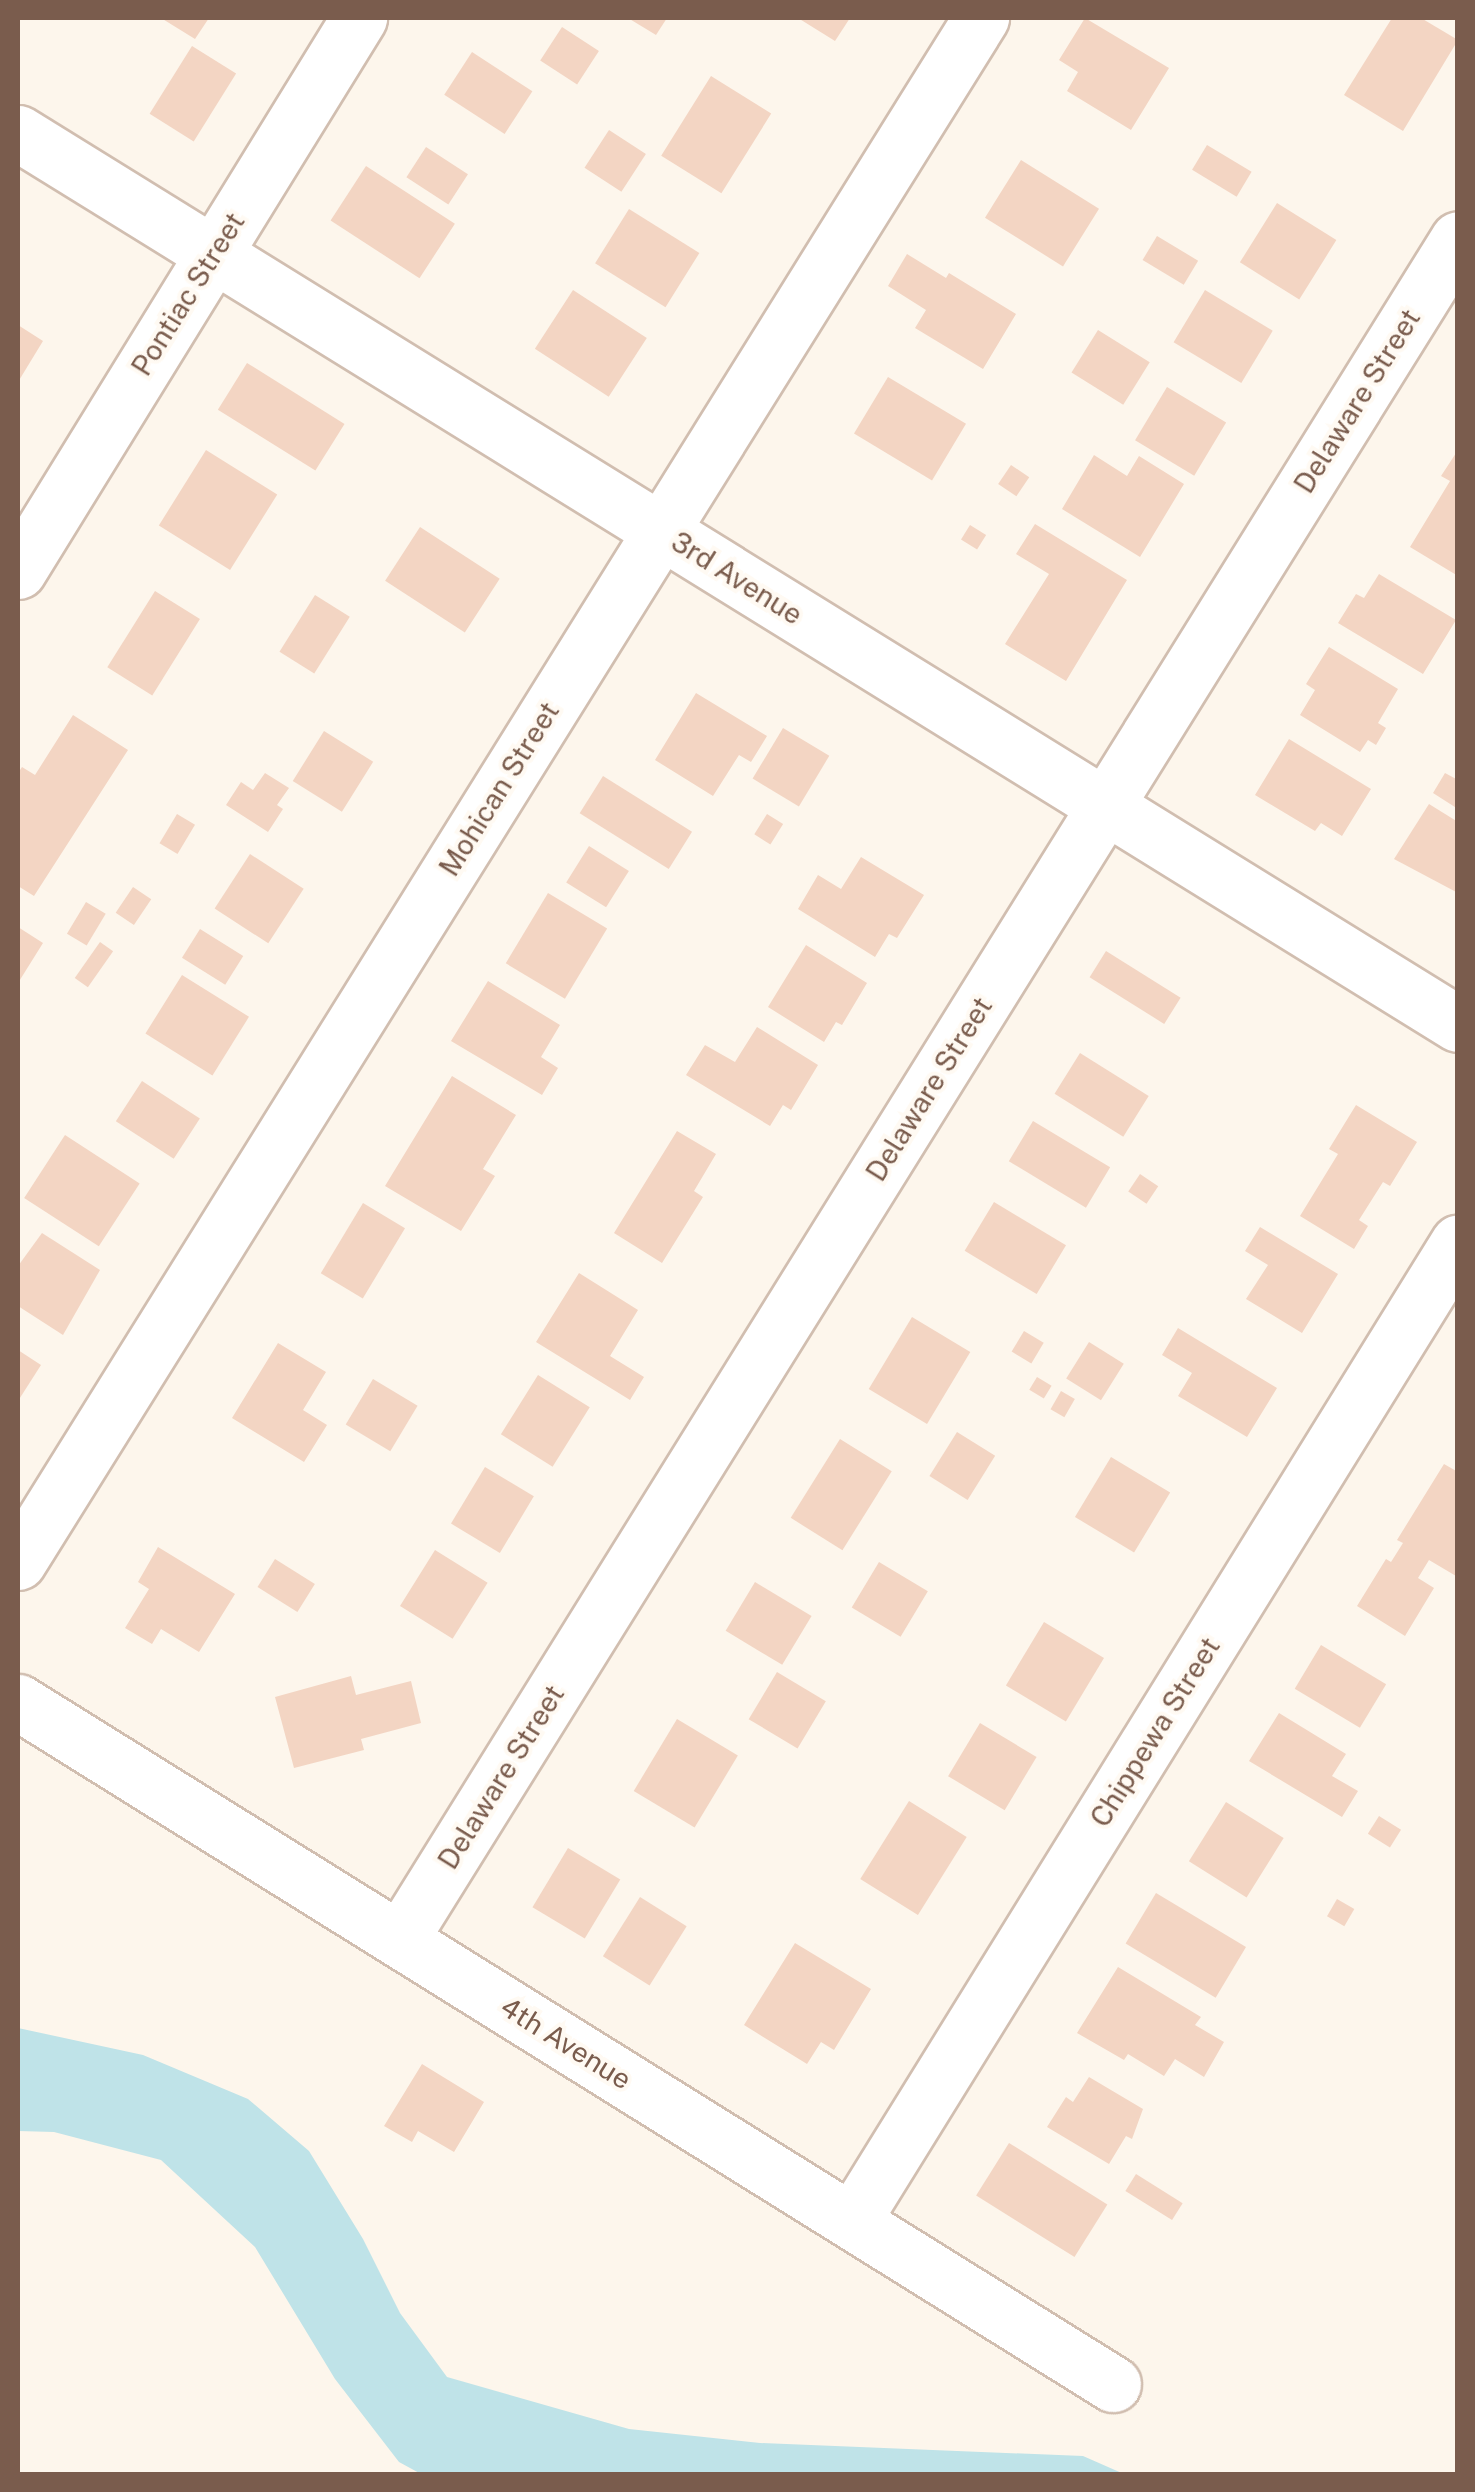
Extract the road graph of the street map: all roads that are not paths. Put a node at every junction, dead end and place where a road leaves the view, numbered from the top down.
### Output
1 (359, 18) edge
2 (980, 18) edge
3 (18, 133) edge
4 (1458, 239) edge
5 (213, 254) junction
6 (660, 530) junction
7 (18, 571) edge
8 (1105, 806) junction
9 (1458, 1024) edge
10 (1458, 1243) edge
11 (18, 1562) edge
12 (18, 1702) edge
13 (400, 1940) junction
14 (852, 2221) junction
15 (1113, 2384) dead end

1 - 5 street, Pontiac Street
2 - 6 street, Mohican Street
3 - 5 street, 3rd Avenue
4 - 8 street, Delaware Street
5 - 6 street, 3rd Avenue
5 - 7 street, Pontiac Street
6 - 8 street, 3rd Avenue
6 - 11 street, Mohican Street
8 - 9 street, 3rd Avenue
8 - 13 street, Delaware Street
10 - 14 street, Chippewa Street
12 - 13 street, 4th Avenue
13 - 14 street, 4th Avenue
14 - 15 street, 4th Avenue

